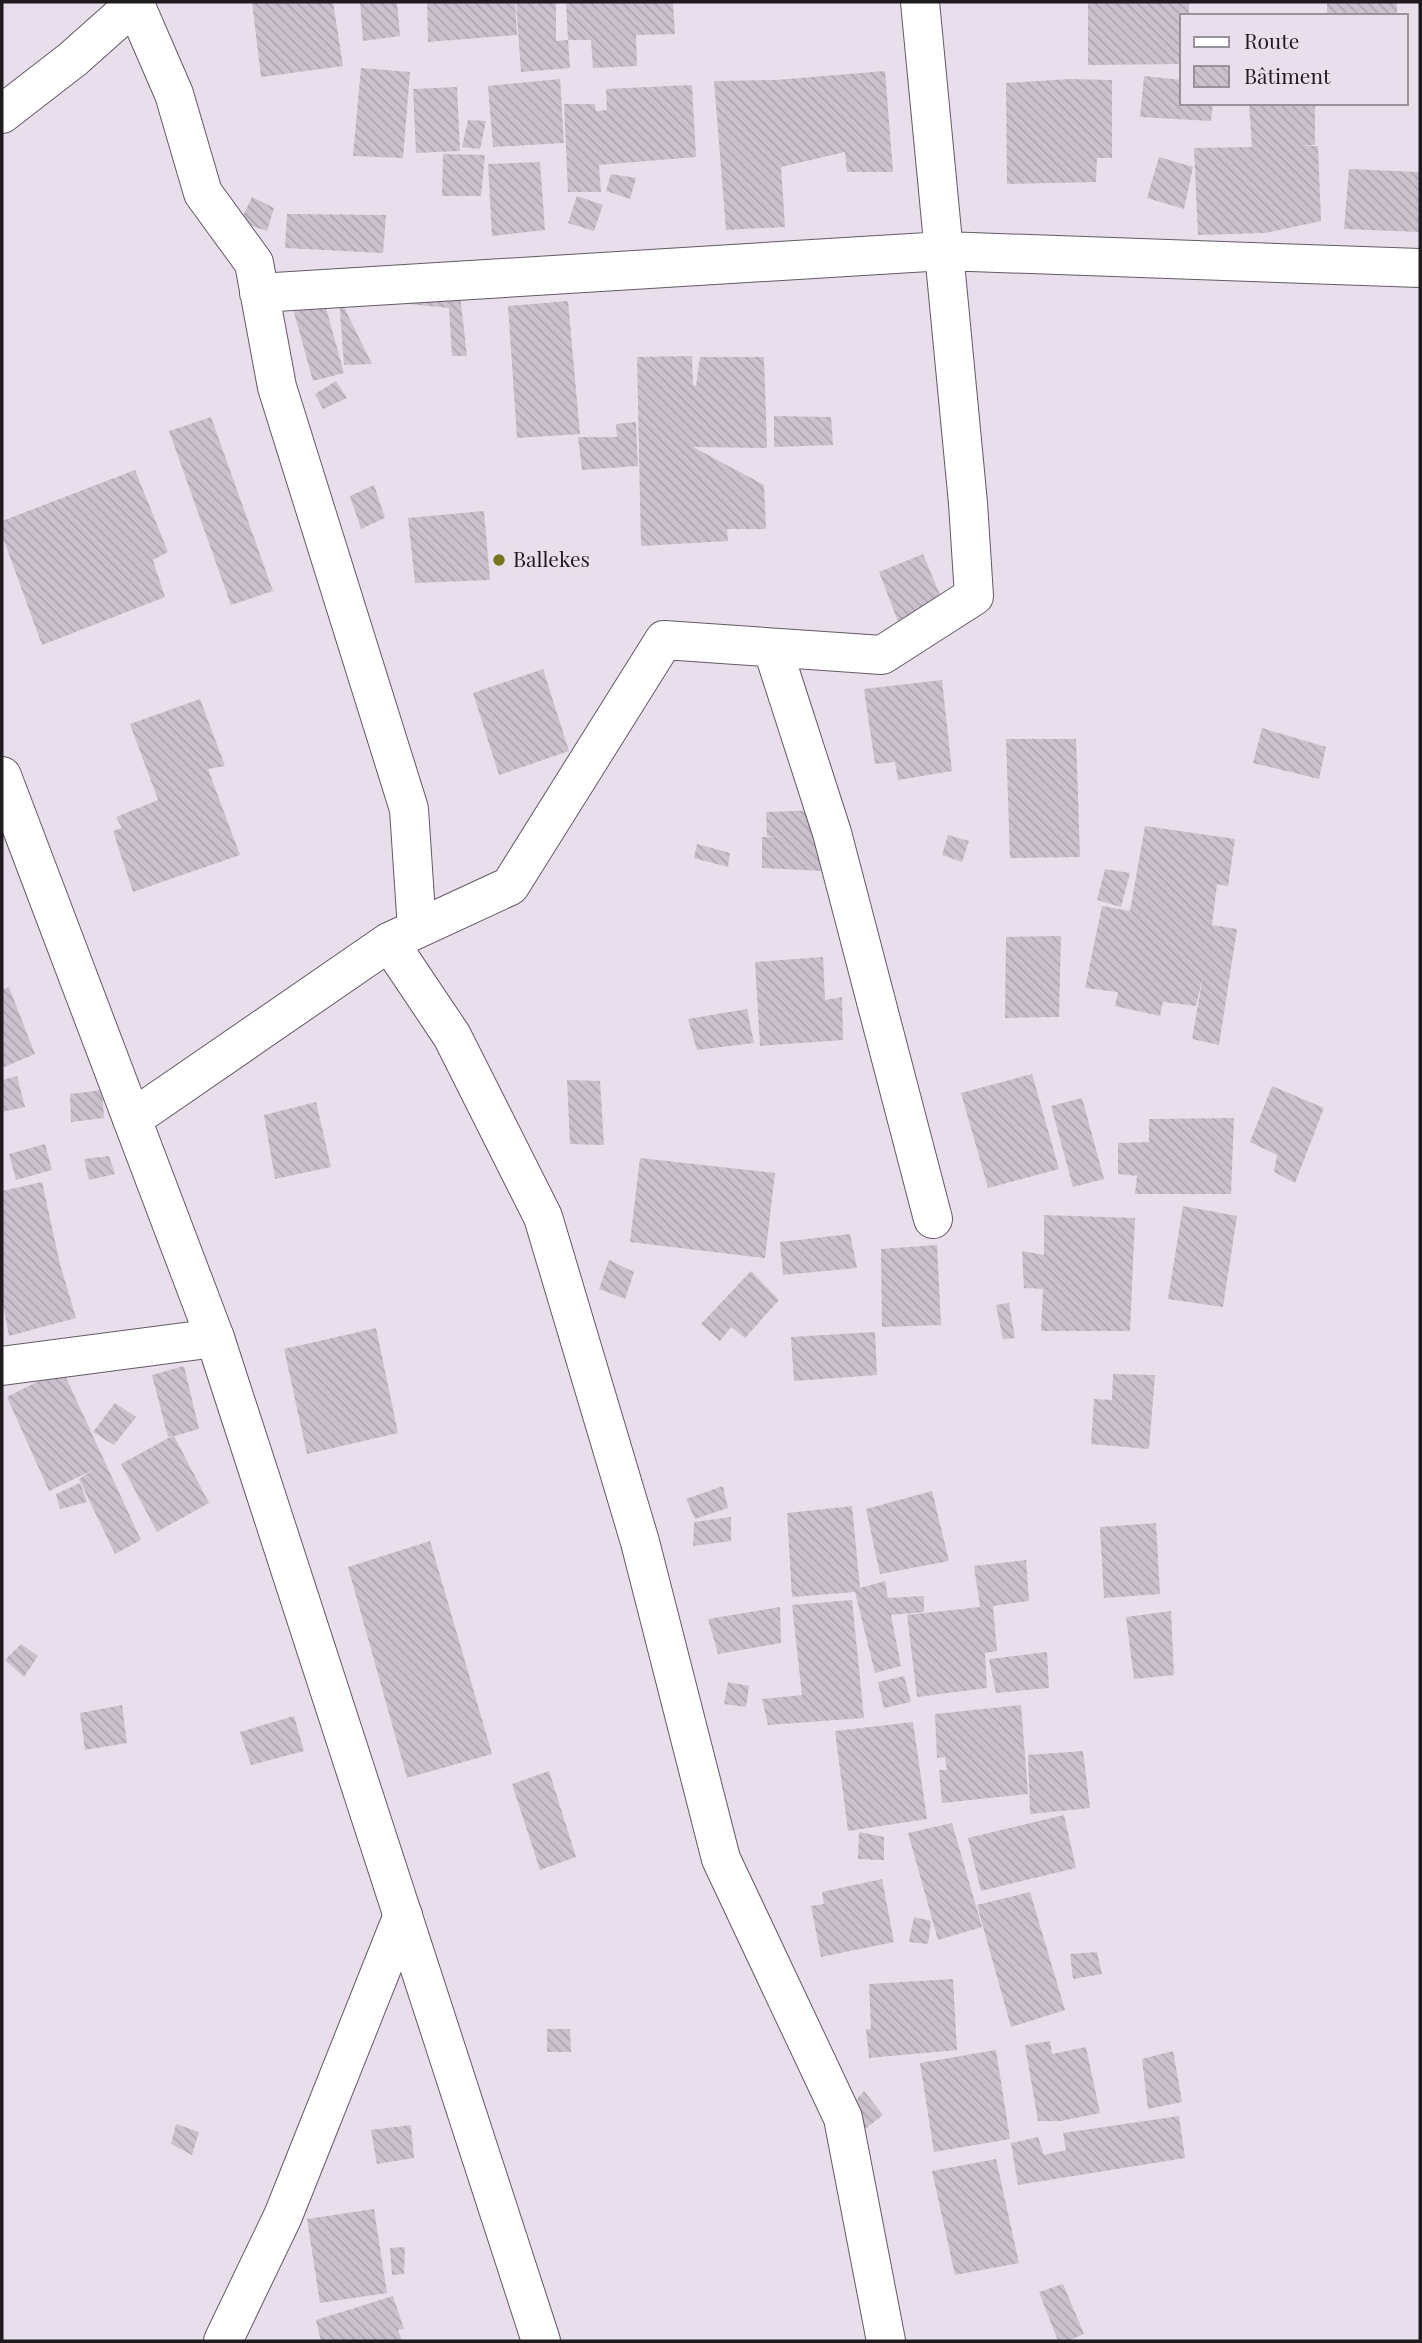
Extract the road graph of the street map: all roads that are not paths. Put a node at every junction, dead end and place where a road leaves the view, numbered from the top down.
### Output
1 (920, 2) edge
2 (136, 3) edge
3 (2, 114) edge
4 (944, 251) junction
5 (1420, 268) edge
6 (260, 293) junction
7 (773, 650) junction
8 (2, 776) edge
9 (403, 936) junction
10 (132, 1119) junction
11 (933, 1219) dead end
12 (215, 1338) junction
13 (2, 1366) edge
14 (402, 1914) junction
15 (223, 2341) edge
16 (541, 2341) edge
17 (886, 2341) edge

1 - 4 street
2 - 3 street
2 - 6 street
4 - 5 street
4 - 6 street
4 - 7 street
6 - 9 street
7 - 9 street
7 - 11 street
8 - 10 street
9 - 10 street
9 - 17 street
10 - 12 street
12 - 13 street
12 - 14 street
14 - 15 street
14 - 16 street

